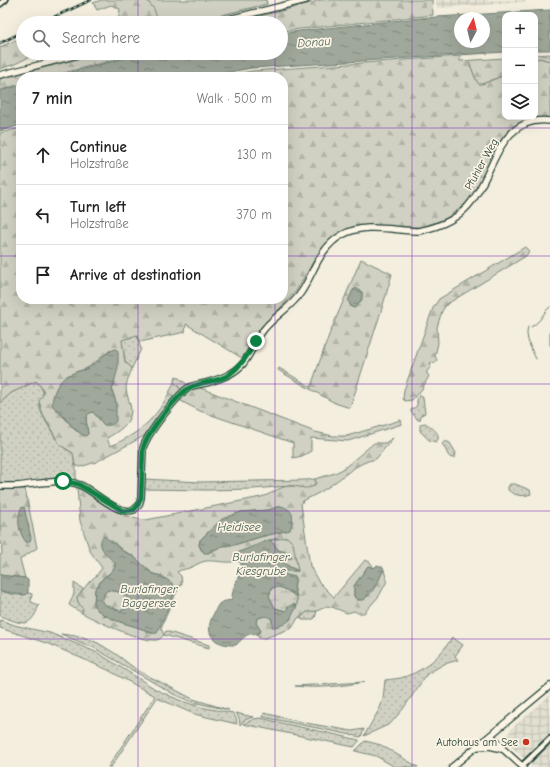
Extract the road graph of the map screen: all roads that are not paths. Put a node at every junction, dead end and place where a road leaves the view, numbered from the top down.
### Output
1 (5, 0) edge
2 (306, 0) edge
3 (0, 4) edge
4 (243, 16) edge
5 (59, 60) edge
6 (0, 75) edge
7 (550, 121) edge
8 (0, 486) edge
9 (550, 686) edge
10 (491, 735) junction
11 (550, 739) edge
12 (476, 747) junction
13 (503, 749) junction
14 (452, 767) edge
15 (523, 767) edge

1 - 3 street
2 - 4 street
5 - 6 street
7 - 8 street, Pfuhler Weg
9 - 10 street
10 - 12 street
10 - 13 street
11 - 15 street
12 - 13 street
12 - 14 street
13 - 15 street

